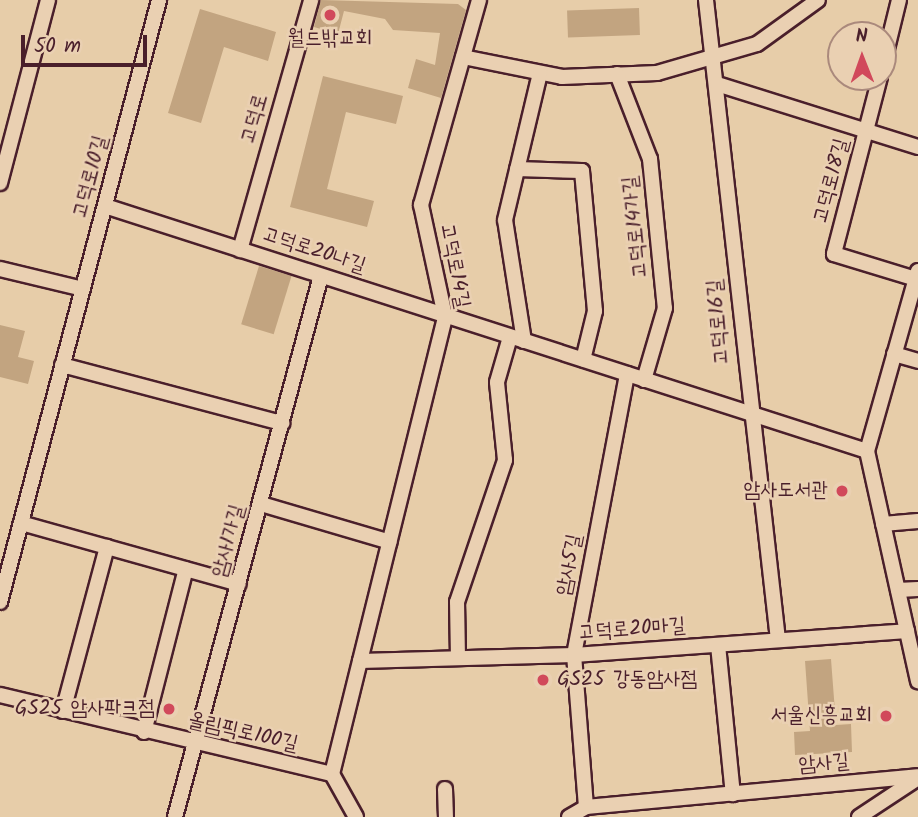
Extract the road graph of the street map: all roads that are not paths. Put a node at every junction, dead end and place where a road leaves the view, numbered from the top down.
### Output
1 (48, 0) edge
2 (159, 0) edge
3 (311, 0) edge
4 (479, 0) edge
5 (706, 0) edge
6 (818, 0) edge
7 (899, 0) edge
8 (894, 21) edge
9 (463, 57) junction
10 (715, 59) junction
11 (540, 74) junction
12 (617, 74) junction
13 (717, 84) junction
14 (877, 91) edge
15 (867, 131) junction
16 (918, 147) edge
17 (517, 169) junction
18 (0, 183) edge
19 (105, 206) junction
20 (240, 250) junction
21 (0, 269) edge
22 (917, 275) edge
23 (321, 276) junction
24 (83, 289) junction
25 (445, 316) junction
26 (517, 339) junction
27 (894, 354) junction
28 (583, 360) junction
29 (918, 361) edge
30 (62, 365) junction
31 (626, 374) junction
32 (644, 380) junction
33 (749, 413) junction
34 (282, 423) junction
35 (867, 451) junction
36 (261, 504) junction
37 (918, 522) edge
38 (21, 523) junction
39 (883, 524) junction
40 (390, 541) junction
41 (107, 547) junction
42 (186, 569) junction
43 (239, 584) junction
44 (918, 589) edge
45 (898, 590) junction
46 (0, 601) edge
47 (907, 631) junction
48 (778, 640) junction
49 (718, 645) junction
50 (574, 655) junction
51 (458, 659) junction
52 (360, 661) junction
53 (918, 681) edge
54 (0, 695) edge
55 (63, 711) junction
56 (144, 732) junction
57 (197, 745) junction
58 (332, 774) junction
59 (918, 777) edge
60 (445, 789) dead end
61 (733, 794) junction
62 (586, 807) junction
63 (175, 817) edge
64 (356, 817) edge
65 (446, 817) edge
66 (569, 817) edge
67 (859, 817) edge

1 - 18 street
2 - 19 street, 고덕로10길
3 - 20 street, 고덕로
4 - 9 street, 고덕로14길
5 - 10 street, 고덕로16길
6 - 10 street
7 - 8 street
9 - 11 street
9 - 25 street, 고덕로14길
10 - 12 street
10 - 13 street, 고덕로16길
11 - 12 street
11 - 17 street
12 - 32 street, 고덕로14가길
13 - 15 street
13 - 33 street, 고덕로16길
14 - 15 street, 고덕로18길
15 - 16 street
15 - 22 street, 고덕로18길
17 - 26 street
17 - 28 street
19 - 20 street, 고덕로20나길
19 - 24 street, 고덕로10길
20 - 23 street, 고덕로20나길
21 - 24 street
22 - 27 street
23 - 25 street, 고덕로20나길
23 - 34 street, 암사1가길
24 - 30 street, 고덕로10길
25 - 26 street, 고덕로20나길
25 - 40 street, 고덕로14길
26 - 28 street, 고덕로20나길
26 - 51 street
27 - 29 street
27 - 35 street
28 - 31 street, 고덕로20나길
30 - 34 street
30 - 38 street, 고덕로10길
31 - 32 street, 고덕로20나길
31 - 50 street, 암사5길
32 - 33 street, 고덕로20나길
33 - 35 street, 고덕로20나길
33 - 48 street, 고덕로16길
34 - 36 street, 암사1가길
35 - 39 street
36 - 40 street
36 - 43 street, 암사1가길
37 - 39 street
38 - 41 street
38 - 46 street, 고덕로10길
39 - 45 street
40 - 52 street, 고덕로14길
41 - 42 street
41 - 55 street
42 - 43 street
42 - 56 street
43 - 57 street, 암사1가길
44 - 45 street
45 - 47 street
47 - 48 street, 고덕로20마길
47 - 53 street
48 - 49 street, 고덕로20마길
49 - 50 street, 고덕로20마길
49 - 61 street
50 - 51 street, 고덕로20마길
50 - 62 street, 암사5길
51 - 52 street, 고덕로20마길
52 - 58 street, 고덕로14길
54 - 55 street, 올림픽로100길
55 - 56 street, 올림픽로100길
56 - 57 street, 올림픽로100길
57 - 58 street, 올림픽로100길
57 - 63 street, 암사1가길
58 - 64 street
59 - 61 street, 암사길
59 - 67 street
60 - 65 street
61 - 62 street, 암사길
62 - 66 street, 암사길

